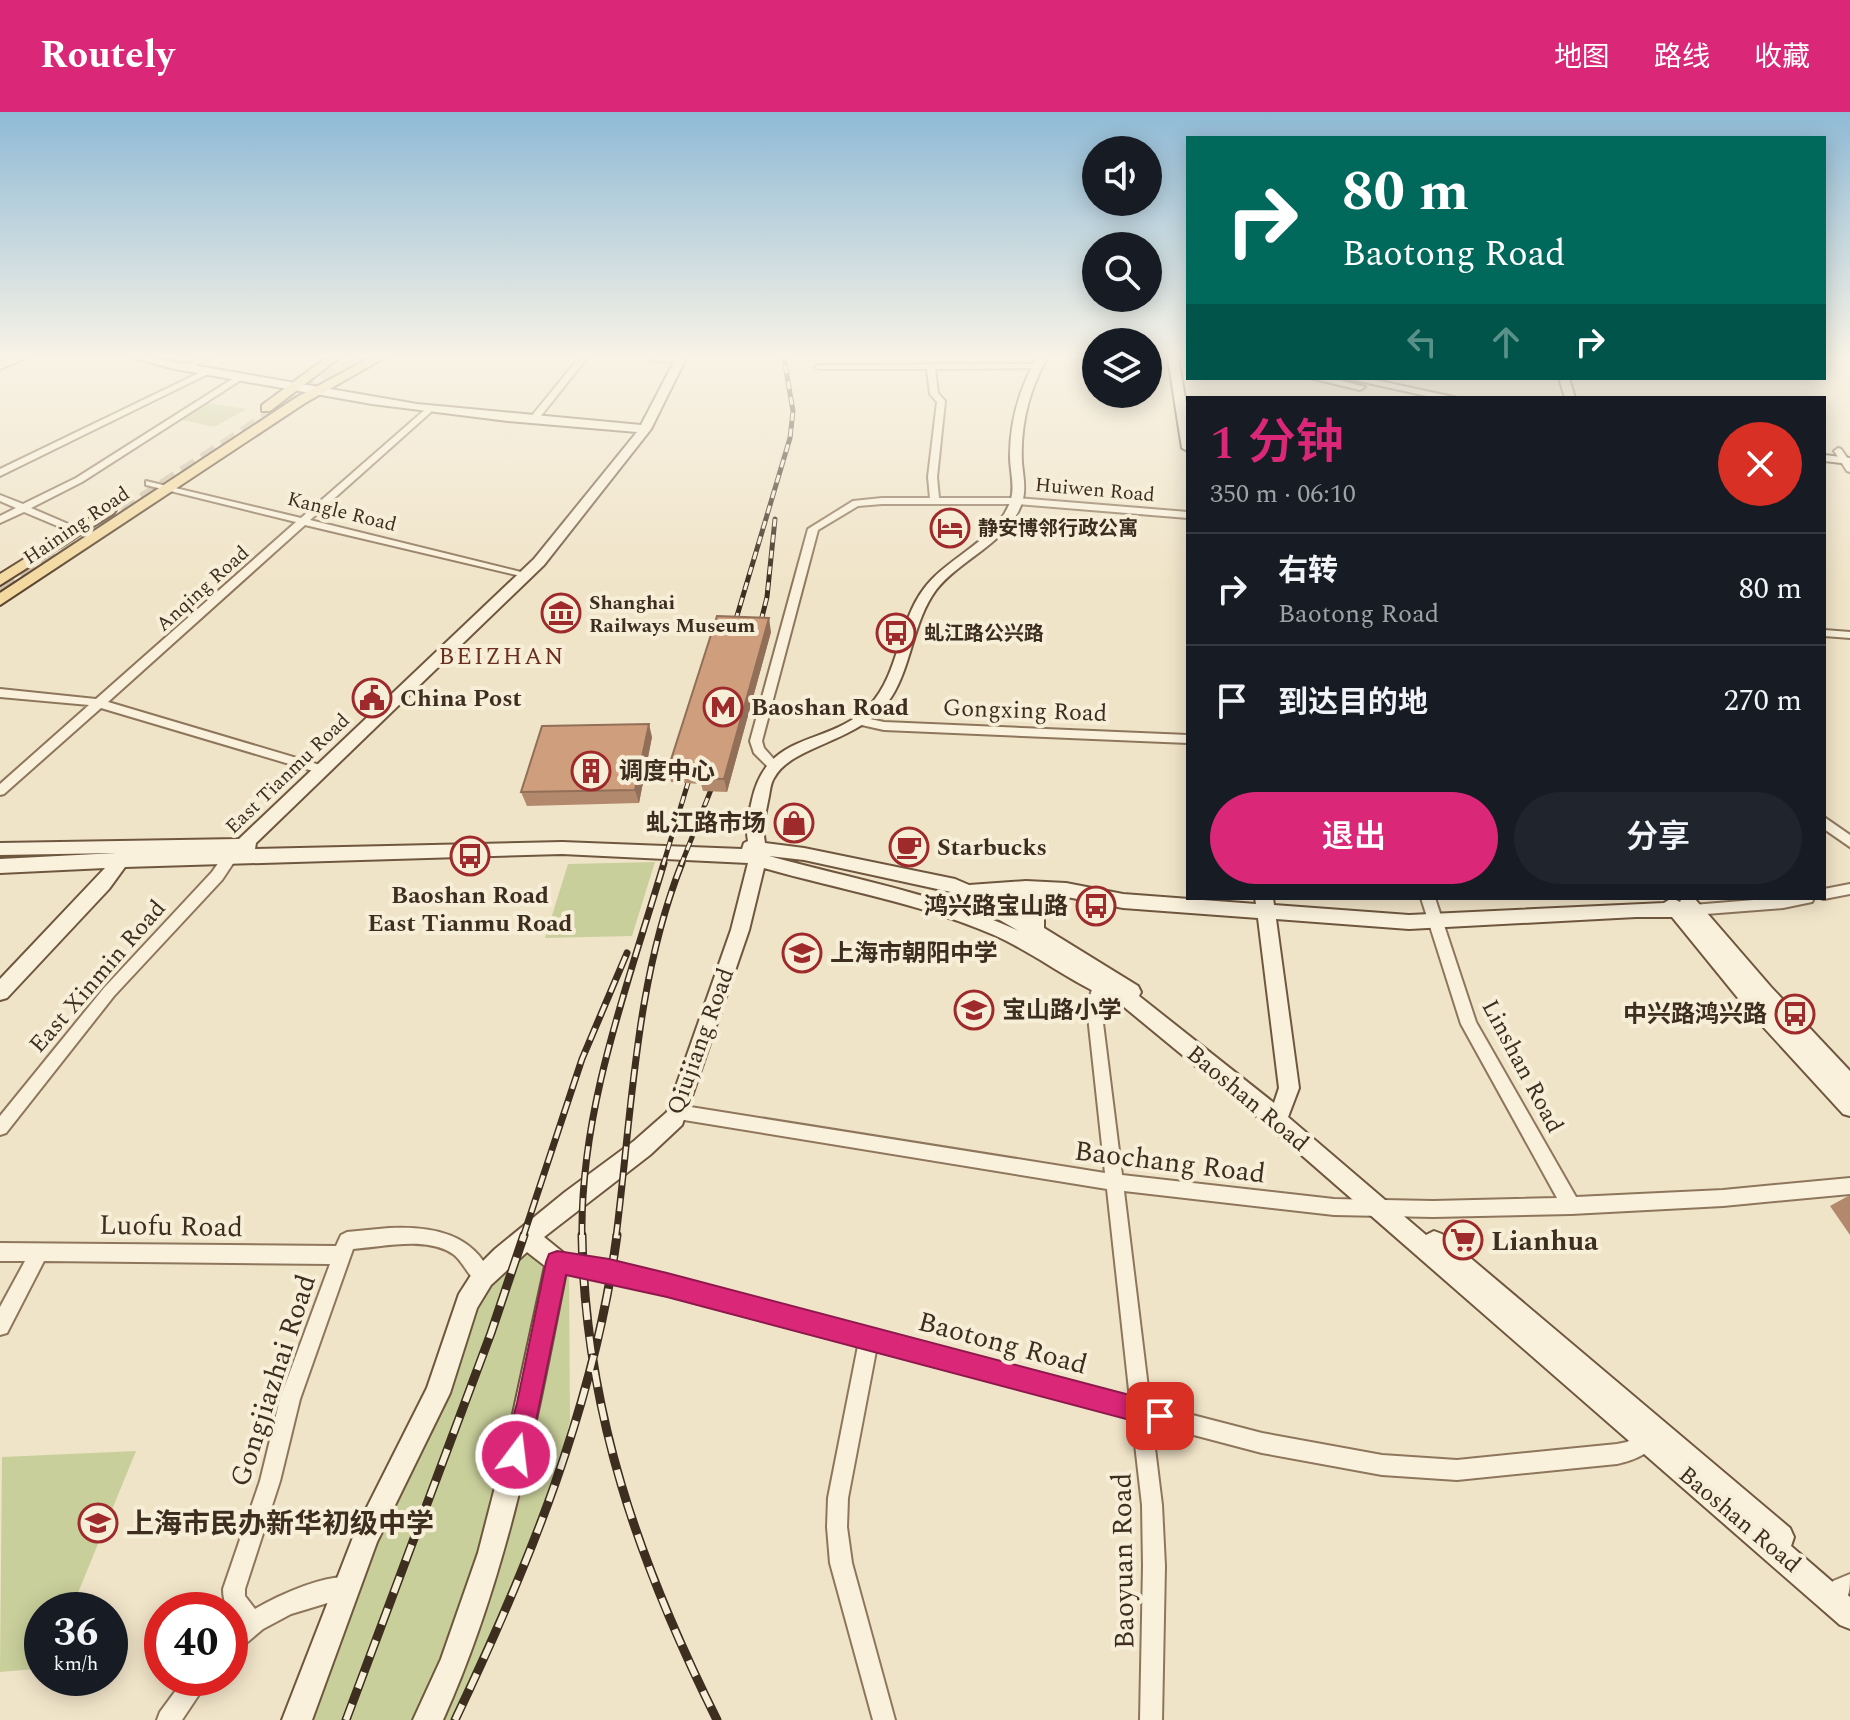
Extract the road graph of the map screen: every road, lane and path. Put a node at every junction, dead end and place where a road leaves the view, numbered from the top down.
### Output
1 (82, 433) edge
2 (154, 433) edge
3 (227, 433) edge
4 (253, 433) edge
5 (402, 433) edge
6 (637, 433) edge
7 (940, 433) edge
8 (1017, 433) edge
9 (1826, 450) edge
10 (1826, 458) edge
11 (1846, 459) edge
12 (0, 473) edge
13 (149, 483) junction
14 (167, 488) junction
15 (0, 498) edge
16 (935, 501) junction
17 (1017, 501) junction
18 (27, 508) junction
19 (1186, 515) edge
20 (0, 520) edge
21 (304, 520) junction
22 (77, 531) junction
23 (522, 575) junction
24 (0, 581) edge
25 (0, 600) edge
26 (1826, 633) edge
27 (1850, 635) edge
28 (0, 693) edge
29 (100, 703) junction
30 (861, 721) junction
31 (1186, 739) edge
32 (774, 766) junction
33 (319, 768) junction
34 (0, 791) edge
35 (1826, 824) edge
36 (1850, 842) edge
37 (130, 846) junction
38 (236, 848) junction
39 (0, 849) edge
40 (758, 855) junction
41 (120, 862) junction
42 (0, 866) edge
43 (874, 887) junction
44 (1850, 889) edge
45 (1056, 891) junction
46 (971, 892) junction
47 (1826, 894) edge
48 (1429, 900) edge
49 (1797, 900) edge
50 (1680, 904) edge
51 (1265, 905) edge
52 (965, 918) junction
53 (1436, 921) junction
54 (1035, 931) junction
55 (1104, 981) junction
56 (0, 992) edge
57 (1850, 1085) edge
58 (1850, 1107) edge
59 (678, 1112) junction
60 (1276, 1114) junction
61 (0, 1128) edge
62 (1112, 1182) junction
63 (1850, 1186) edge
64 (1571, 1206) junction
65 (1385, 1209) junction
66 (527, 1237) junction
67 (344, 1248) junction
68 (0, 1252) edge
69 (39, 1252) junction
70 (557, 1262) junction
71 (483, 1277) junction
72 (0, 1326) edge
73 (869, 1337) junction
74 (1142, 1411) junction
75 (1652, 1434) junction
76 (346, 1587) junction
77 (1845, 1597) edge
78 (252, 1623) junction
79 (248, 1626) edge
80 (186, 1696) edge
81 (168, 1720) edge
82 (297, 1720) edge
83 (428, 1720) edge
84 (884, 1720) edge
85 (1151, 1720) edge

1 - 12 street
2 - 18 street
3 - 13 main road, Haining Road
4 - 14 main road, Haining Road
5 - 21 street, Anqing Road
6 - 23 street, East Tianmu Road
7 - 16 street
8 - 17 street
9 - 11 street
10 - 11 street
13 - 14 street, Kangle Road
13 - 22 main road, Haining Road
14 - 21 street, Kangle Road
14 - 25 main road, Haining Road
15 - 18 street
16 - 17 street, Huiwen Road
16 - 32 street, Huiwen Road
17 - 19 street, Huiwen Road
17 - 30 street
18 - 20 street
18 - 22 street
21 - 23 street, Kangle Road
21 - 29 street, Anqing Road
22 - 24 main road, Haining Road
23 - 33 street, East Tianmu Road
26 - 27 street
28 - 29 street
29 - 33 street
29 - 34 street, Anqing Road
30 - 31 street, Gongxing Road
30 - 32 street
32 - 40 street, Qiujiang Road
33 - 38 street, East Tianmu Road
35 - 36 street
37 - 38 street
37 - 39 street
37 - 41 street
38 - 40 street, Baoshan Road
38 - 41 street
38 - 61 street, East Xinmin Road
40 - 43 street, Baoshan Road
40 - 46 street, Baoshan Road
40 - 59 street, Qiujiang Road
41 - 42 street
41 - 56 street
43 - 46 street
43 - 52 street, Baoshan Road
44 - 47 street
45 - 46 street
45 - 51 street
45 - 54 street
46 - 52 street
46 - 54 street, Baoshan Road
48 - 53 street, Linshan Road
49 - 50 street
50 - 53 street
50 - 57 street
50 - 58 street
51 - 53 street
51 - 60 street
52 - 55 street, Baoshan Road
53 - 64 street, Linshan Road
54 - 55 street, Baoshan Road
55 - 60 street, Baoshan Road
55 - 62 street, Baoyuan Road
59 - 62 street, Baochang Road
59 - 66 street, Qiujiang Road
60 - 65 street, Baoshan Road
62 - 65 street, Baochang Road
62 - 74 street, Baoyuan Road
63 - 64 street, Baochang Road
64 - 65 street, Baochang Road
65 - 75 street, Baoshan Road
66 - 70 street, Baotong Road
66 - 71 street, Qiujiang Road
67 - 69 street, Luofu Road
67 - 71 street, Luofu Road
67 - 78 street, Gongjiazhai Road
68 - 69 street, Luofu Road
69 - 72 street
70 - 73 street, Baotong Road
70 - 83 street
71 - 76 street, Qiujiang Road
73 - 74 street, Baotong Road
73 - 84 street
74 - 75 street, Baotong Road
74 - 85 street, Baoyuan Road
75 - 77 street, Baoshan Road
76 - 78 street
76 - 82 street, Qiujiang Road
78 - 79 street
80 - 81 street

